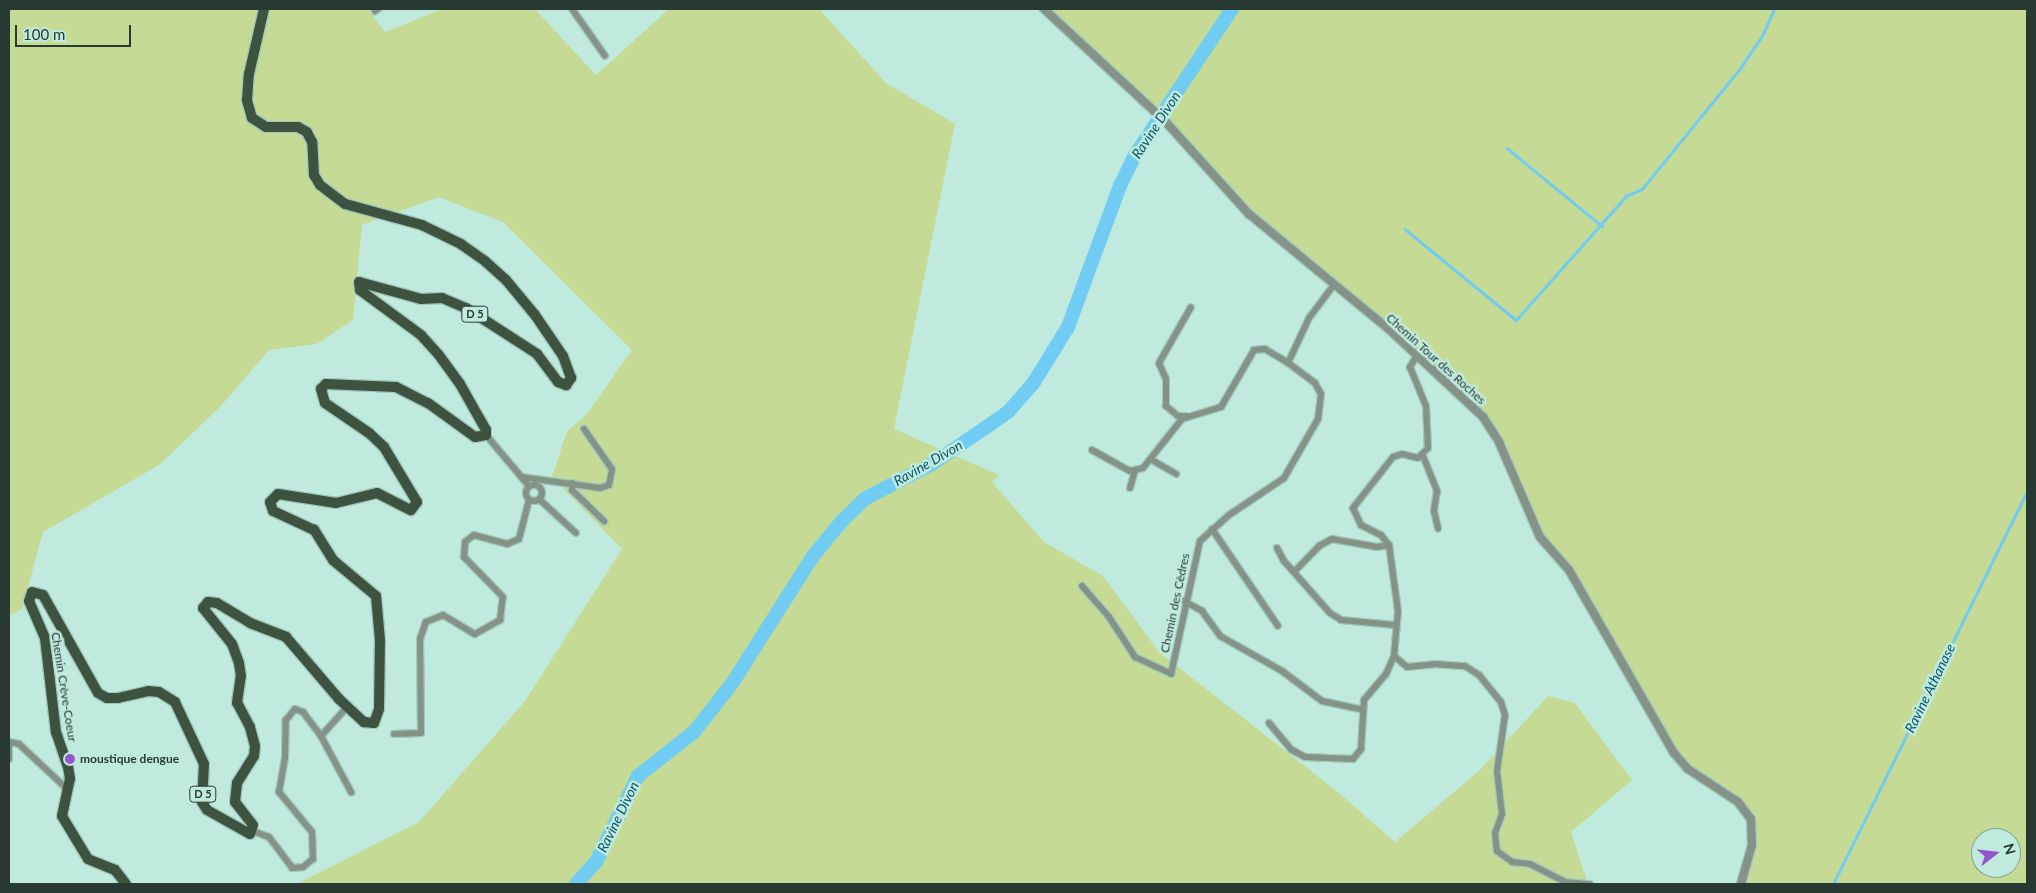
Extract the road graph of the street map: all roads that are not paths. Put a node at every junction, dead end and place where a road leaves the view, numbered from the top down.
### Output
1 (264, 9) edge
2 (572, 9) edge
3 (1044, 9) edge
4 (605, 56) dead end
5 (1333, 286) junction
6 (1191, 307) dead end
7 (1416, 357) junction
8 (1288, 363) junction
9 (1187, 417) junction
10 (584, 429) dead end
11 (486, 435) junction
12 (1092, 450) dead end
13 (1423, 456) junction
14 (1152, 460) junction
15 (1135, 471) junction
16 (1176, 474) dead end
17 (521, 477) junction
18 (572, 484) junction
19 (529, 486) junction
20 (1130, 488) dead end
21 (539, 499) junction
22 (529, 500) junction
23 (604, 520) dead end
24 (1212, 529) junction
25 (1438, 529) dead end
26 (576, 533) dead end
27 (1389, 545) junction
28 (1277, 548) dead end
29 (1295, 571) junction
30 (1082, 586) dead end
31 (1184, 601) junction
32 (1395, 624) junction
33 (1278, 626) dead end
34 (1394, 656) junction
35 (347, 708) junction
36 (1361, 709) junction
37 (1269, 723) dead end
38 (394, 734) dead end
39 (321, 736) junction
40 (9, 742) edge
41 (9, 759) edge
42 (67, 789) junction
43 (351, 792) dead end
44 (253, 831) junction
45 (126, 884) edge
46 (1590, 884) edge
47 (1741, 884) edge

1 - 11 main road, D 5
2 - 4 street
3 - 5 street, Chemin Tour des Roches
5 - 7 street, Chemin Tour des Roches
5 - 8 street
6 - 9 street
7 - 13 street
7 - 47 street, Chemin Tour des Roches
8 - 9 street, Chemin des Cèdres
8 - 24 street, Chemin des Cèdres
9 - 14 street
10 - 18 street
11 - 17 street
11 - 35 main road, D 5
12 - 15 street
13 - 25 street
13 - 27 street
14 - 15 street
14 - 16 street
15 - 20 street
17 - 18 street
17 - 19 street
18 - 23 street
19 - 21 street
19 - 22 street
21 - 22 street
21 - 26 street
22 - 38 street
24 - 31 street, Chemin des Cèdres
24 - 33 street
27 - 29 street
27 - 32 street
28 - 29 street
29 - 32 street
30 - 31 street, Chemin des Cèdres
31 - 36 street
32 - 34 street
34 - 36 street
34 - 46 street
35 - 39 street
35 - 44 main road, D 5
36 - 37 street
39 - 43 street
39 - 44 street
40 - 41 street
40 - 42 street
42 - 44 main road, Chemin Crève-Coeur / D 5
42 - 45 main road, Chemin Crève-Coeur / D 5

